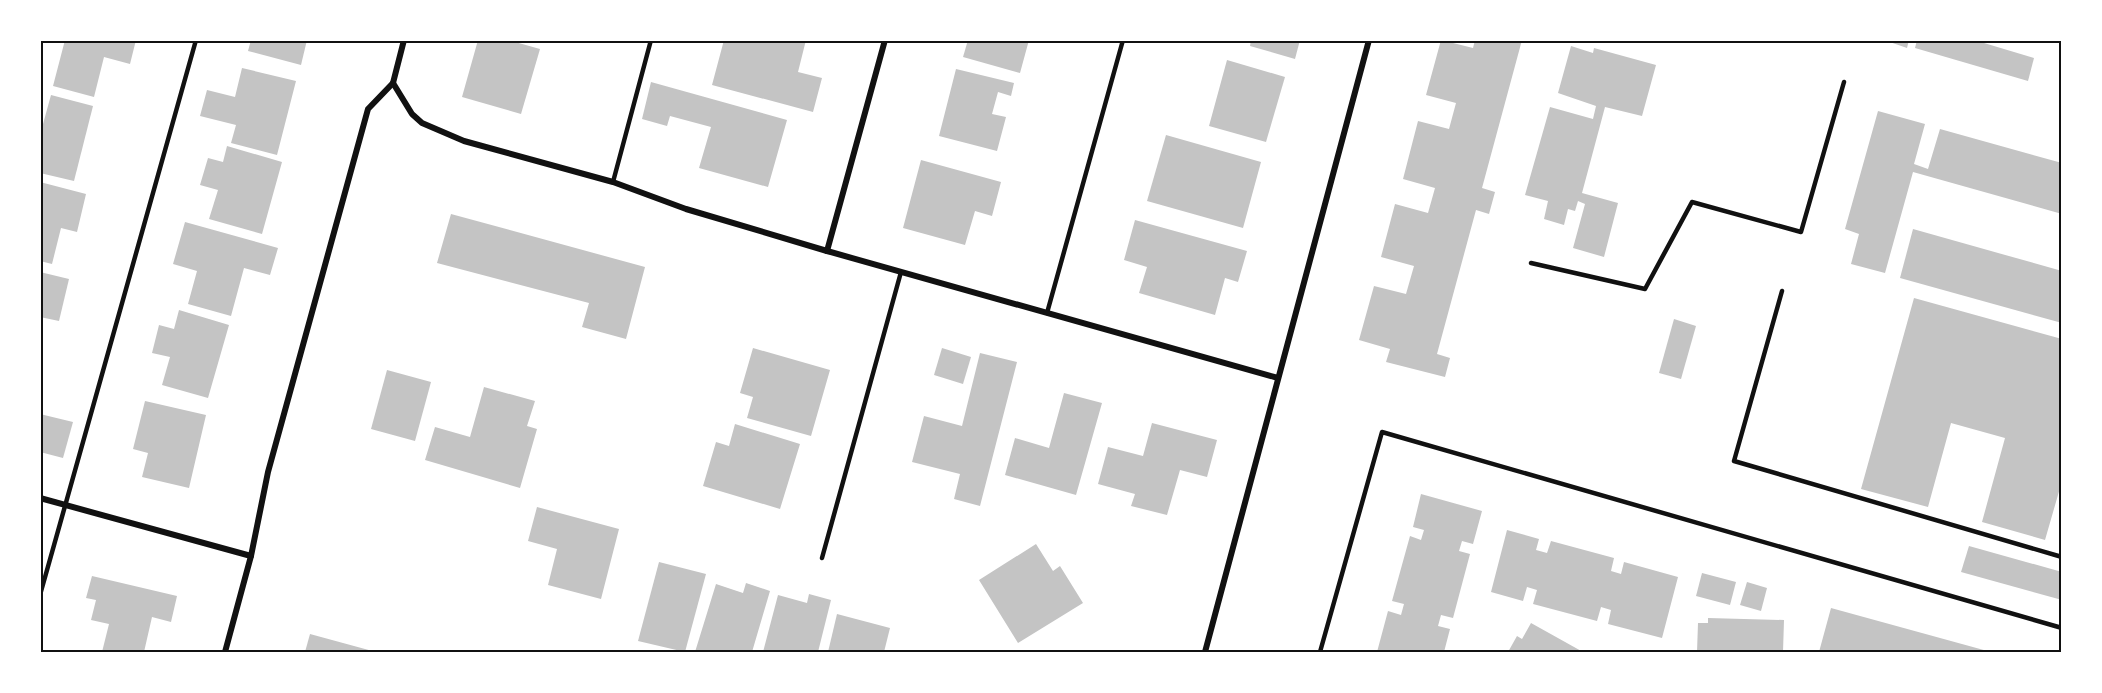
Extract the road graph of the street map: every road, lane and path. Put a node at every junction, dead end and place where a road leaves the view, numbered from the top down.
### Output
1 (195, 40) edge
2 (404, 40) edge
3 (651, 40) edge
4 (885, 40) edge
5 (1123, 40) edge
6 (1369, 40) edge
7 (1844, 82) dead end
8 (393, 84) junction
9 (613, 182) junction
10 (827, 251) junction
11 (1531, 263) dead end
12 (901, 272) junction
13 (1782, 291) dead end
14 (1047, 313) junction
15 (1278, 378) junction
16 (40, 498) edge
17 (65, 504) junction
18 (251, 556) junction
19 (2061, 557) edge
20 (822, 558) dead end
21 (40, 595) edge
22 (2061, 628) edge
23 (225, 652) edge
24 (1205, 652) edge
25 (1320, 652) edge

1 - 17 lane
2 - 8 street
3 - 9 lane
4 - 10 street
5 - 14 lane
6 - 15 street
7 - 11 lane
8 - 9 street
8 - 18 street
9 - 10 street
10 - 12 street
12 - 14 street
12 - 20 lane
13 - 19 lane
14 - 15 street
15 - 24 street
16 - 17 street
17 - 18 street
17 - 21 lane
18 - 23 street
22 - 25 lane

